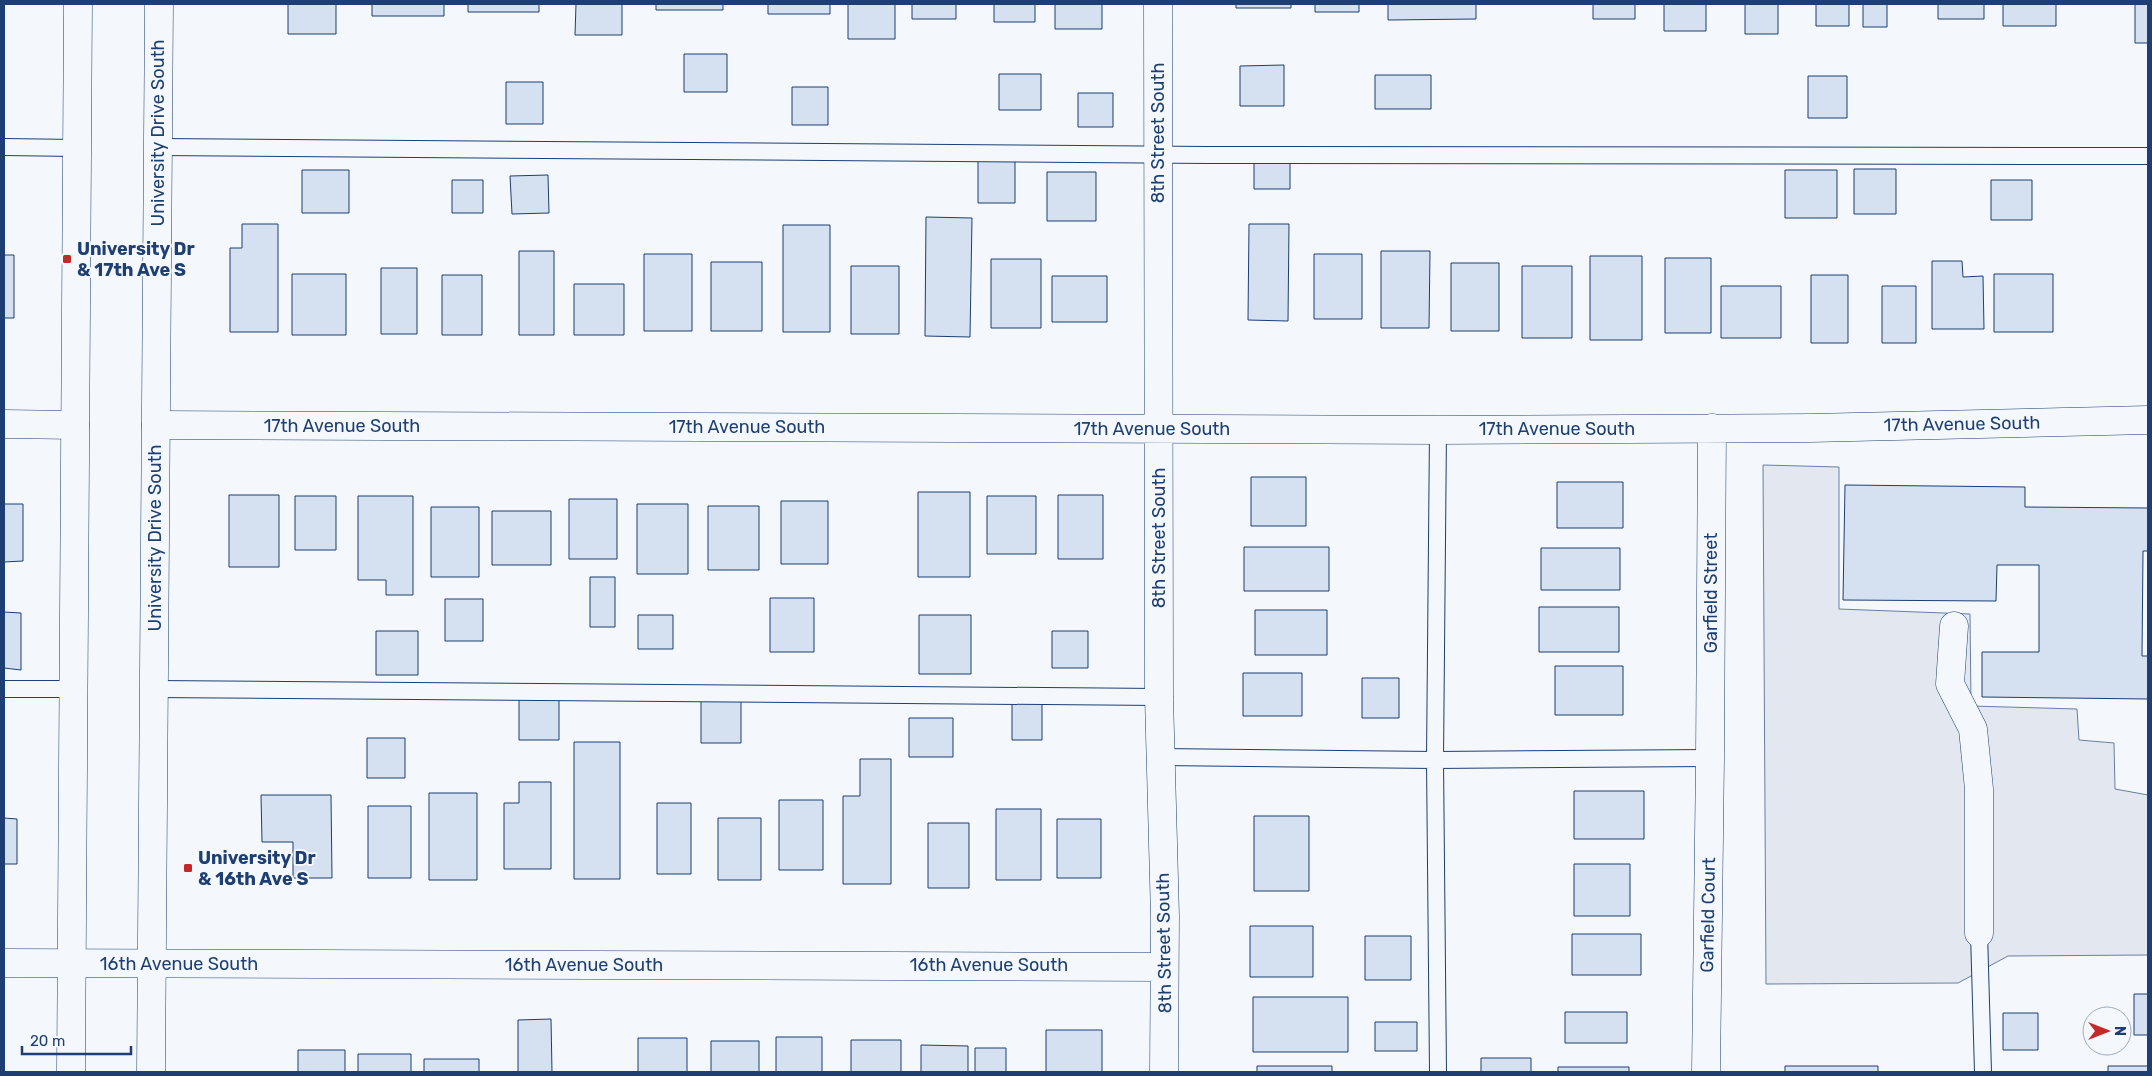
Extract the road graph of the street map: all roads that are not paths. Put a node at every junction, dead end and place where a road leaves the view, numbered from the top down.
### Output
1 (78, 4) edge
2 (159, 4) edge
3 (1158, 4) edge
4 (4, 147) edge
5 (158, 147) junction
6 (77, 148) junction
7 (1158, 154) junction
8 (2148, 156) edge
9 (2148, 420) edge
10 (4, 424) edge
11 (75, 425) junction
12 (156, 425) junction
13 (1712, 428) junction
14 (1159, 429) junction
15 (1438, 430) junction
16 (1954, 626) dead end
17 (4, 689) edge
18 (73, 689) junction
19 (154, 690) junction
20 (1159, 697) junction
21 (1160, 757) junction
22 (1710, 758) junction
23 (1435, 760) junction
24 (1979, 933) joint
25 (4, 963) edge
26 (72, 963) junction
27 (152, 964) junction
28 (1164, 967) junction
29 (71, 1072) edge
30 (150, 1072) edge
31 (1164, 1072) edge
32 (1438, 1072) edge
33 (1706, 1072) edge
34 (1983, 1072) edge

1 - 6 street
2 - 5 street, University Drive South
3 - 7 street, 8th Street South
4 - 6 lane
5 - 7 lane
5 - 12 street, University Drive South
6 - 11 street
7 - 8 lane
7 - 14 street, 8th Street South
9 - 13 street, 17th Avenue South
10 - 11 street
11 - 18 street
12 - 14 street, 17th Avenue South
12 - 19 street, University Drive South
13 - 15 street, 17th Avenue South
13 - 22 street, Garfield Street
14 - 15 street, 17th Avenue South
14 - 20 street, 8th Street South
15 - 23 lane
16 - 24 street
17 - 18 lane
18 - 26 street
19 - 20 lane
19 - 27 street, University Drive South
20 - 21 street, 8th Street South
21 - 23 lane
21 - 28 street, 8th Street South
22 - 23 lane
22 - 33 street, Garfield Court
23 - 32 lane
24 - 34 lane
25 - 26 street, 16th Avenue South
26 - 27 street, 16th Avenue South
26 - 29 street
27 - 28 street, 16th Avenue South
27 - 30 street, University Drive South
28 - 31 street, 8th Street South

